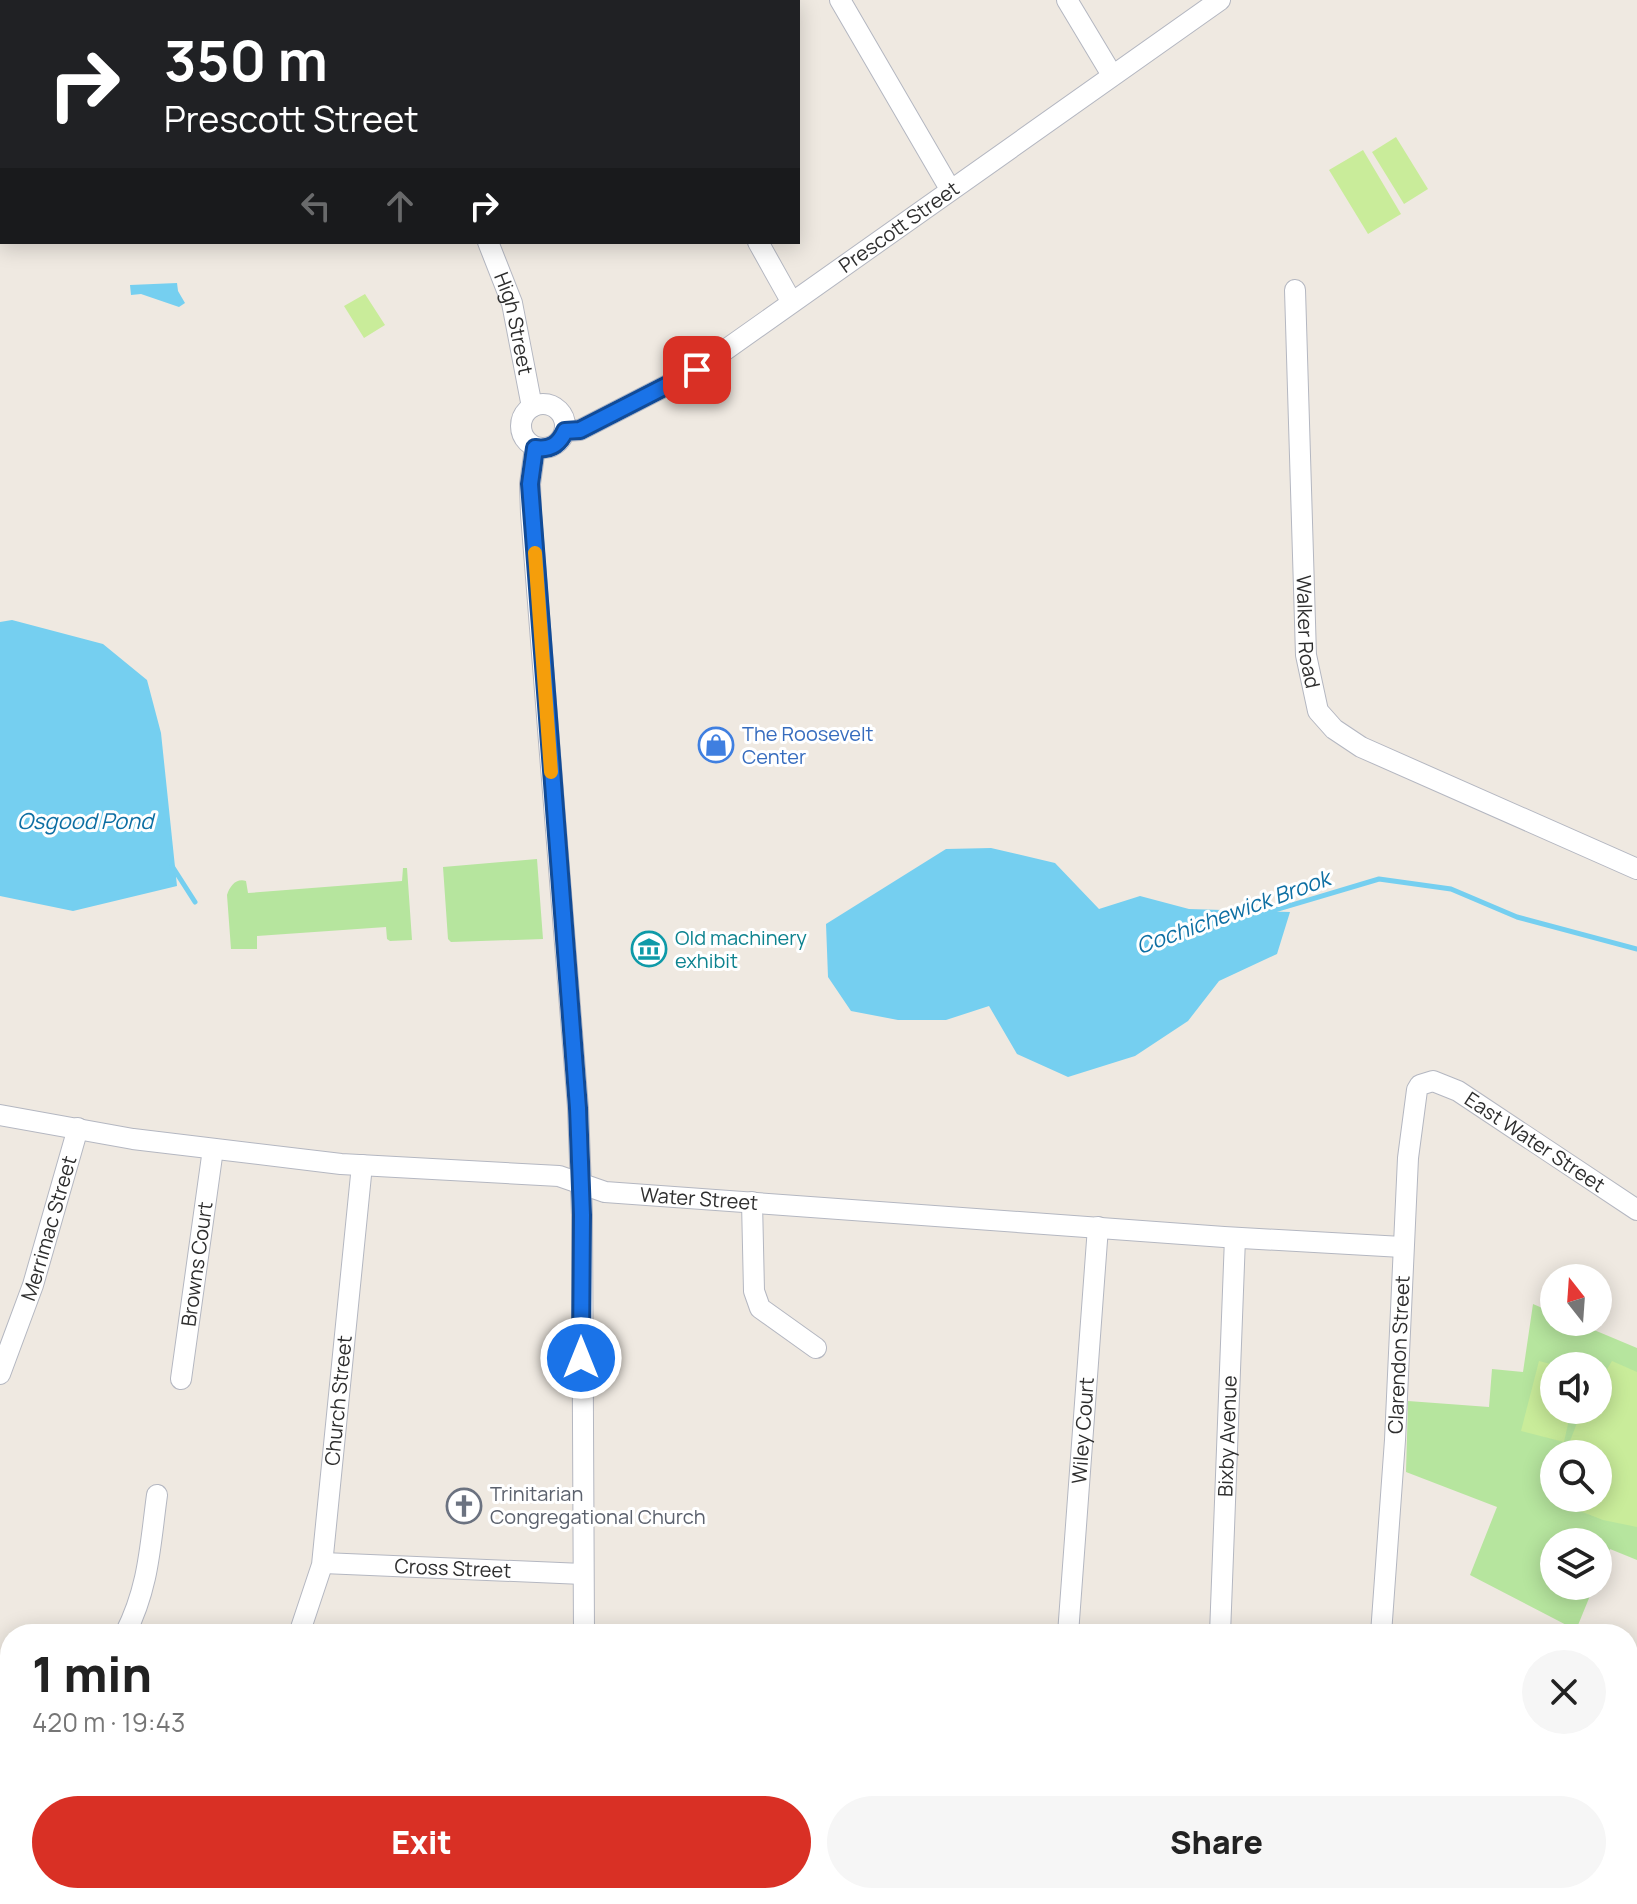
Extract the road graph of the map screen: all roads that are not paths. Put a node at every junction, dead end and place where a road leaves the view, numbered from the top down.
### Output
1 (840, 0) edge
2 (1067, 0) edge
3 (1220, 0) edge
4 (1112, 75) junction
5 (950, 189) junction
6 (489, 244) edge
7 (759, 244) edge
8 (1295, 290) dead end
9 (791, 301) junction
10 (532, 407) junction
11 (565, 431) junction
12 (535, 448) junction
13 (1637, 869) edge
14 (1428, 1081) joint
15 (0, 1115) edge
16 (78, 1128) junction
17 (213, 1149) junction
18 (362, 1165) junction
19 (579, 1184) junction
20 (752, 1202) junction
21 (1637, 1210) edge
22 (1098, 1227) junction
23 (1235, 1238) junction
24 (1402, 1247) junction
25 (816, 1348) dead end
26 (0, 1374) edge
27 (181, 1379) dead end
28 (157, 1495) dead end
29 (323, 1563) junction
30 (583, 1574) junction
31 (130, 1624) edge
32 (302, 1624) edge
33 (584, 1624) edge
34 (1069, 1624) edge
35 (1220, 1624) edge
36 (1382, 1624) edge

1 - 5 street
2 - 4 street
3 - 4 street, Prescott Street
4 - 5 street, Prescott Street
5 - 9 street, Prescott Street
6 - 10 street, High Street
7 - 9 street
8 - 13 street, Walker Road
9 - 11 street, Prescott Street
10 - 11 street
10 - 12 street
11 - 12 street
12 - 19 street
14 - 21 street, East Water Street
14 - 24 street, Clarendon Street
15 - 16 street, Water Street
16 - 17 street, Water Street
16 - 26 street, Merrimac Street
17 - 18 street, Water Street
17 - 27 street, Browns Court
18 - 19 street, Water Street
18 - 29 street, Church Street
19 - 20 street, Water Street
19 - 30 street
20 - 22 street, Water Street
20 - 25 street
22 - 23 street, Water Street
22 - 34 street, Wiley Court
23 - 24 street, Water Street
23 - 35 street, Bixby Avenue
24 - 36 street, Clarendon Street
28 - 31 street
29 - 30 street, Cross Street
29 - 32 street, Church Street
30 - 33 street

